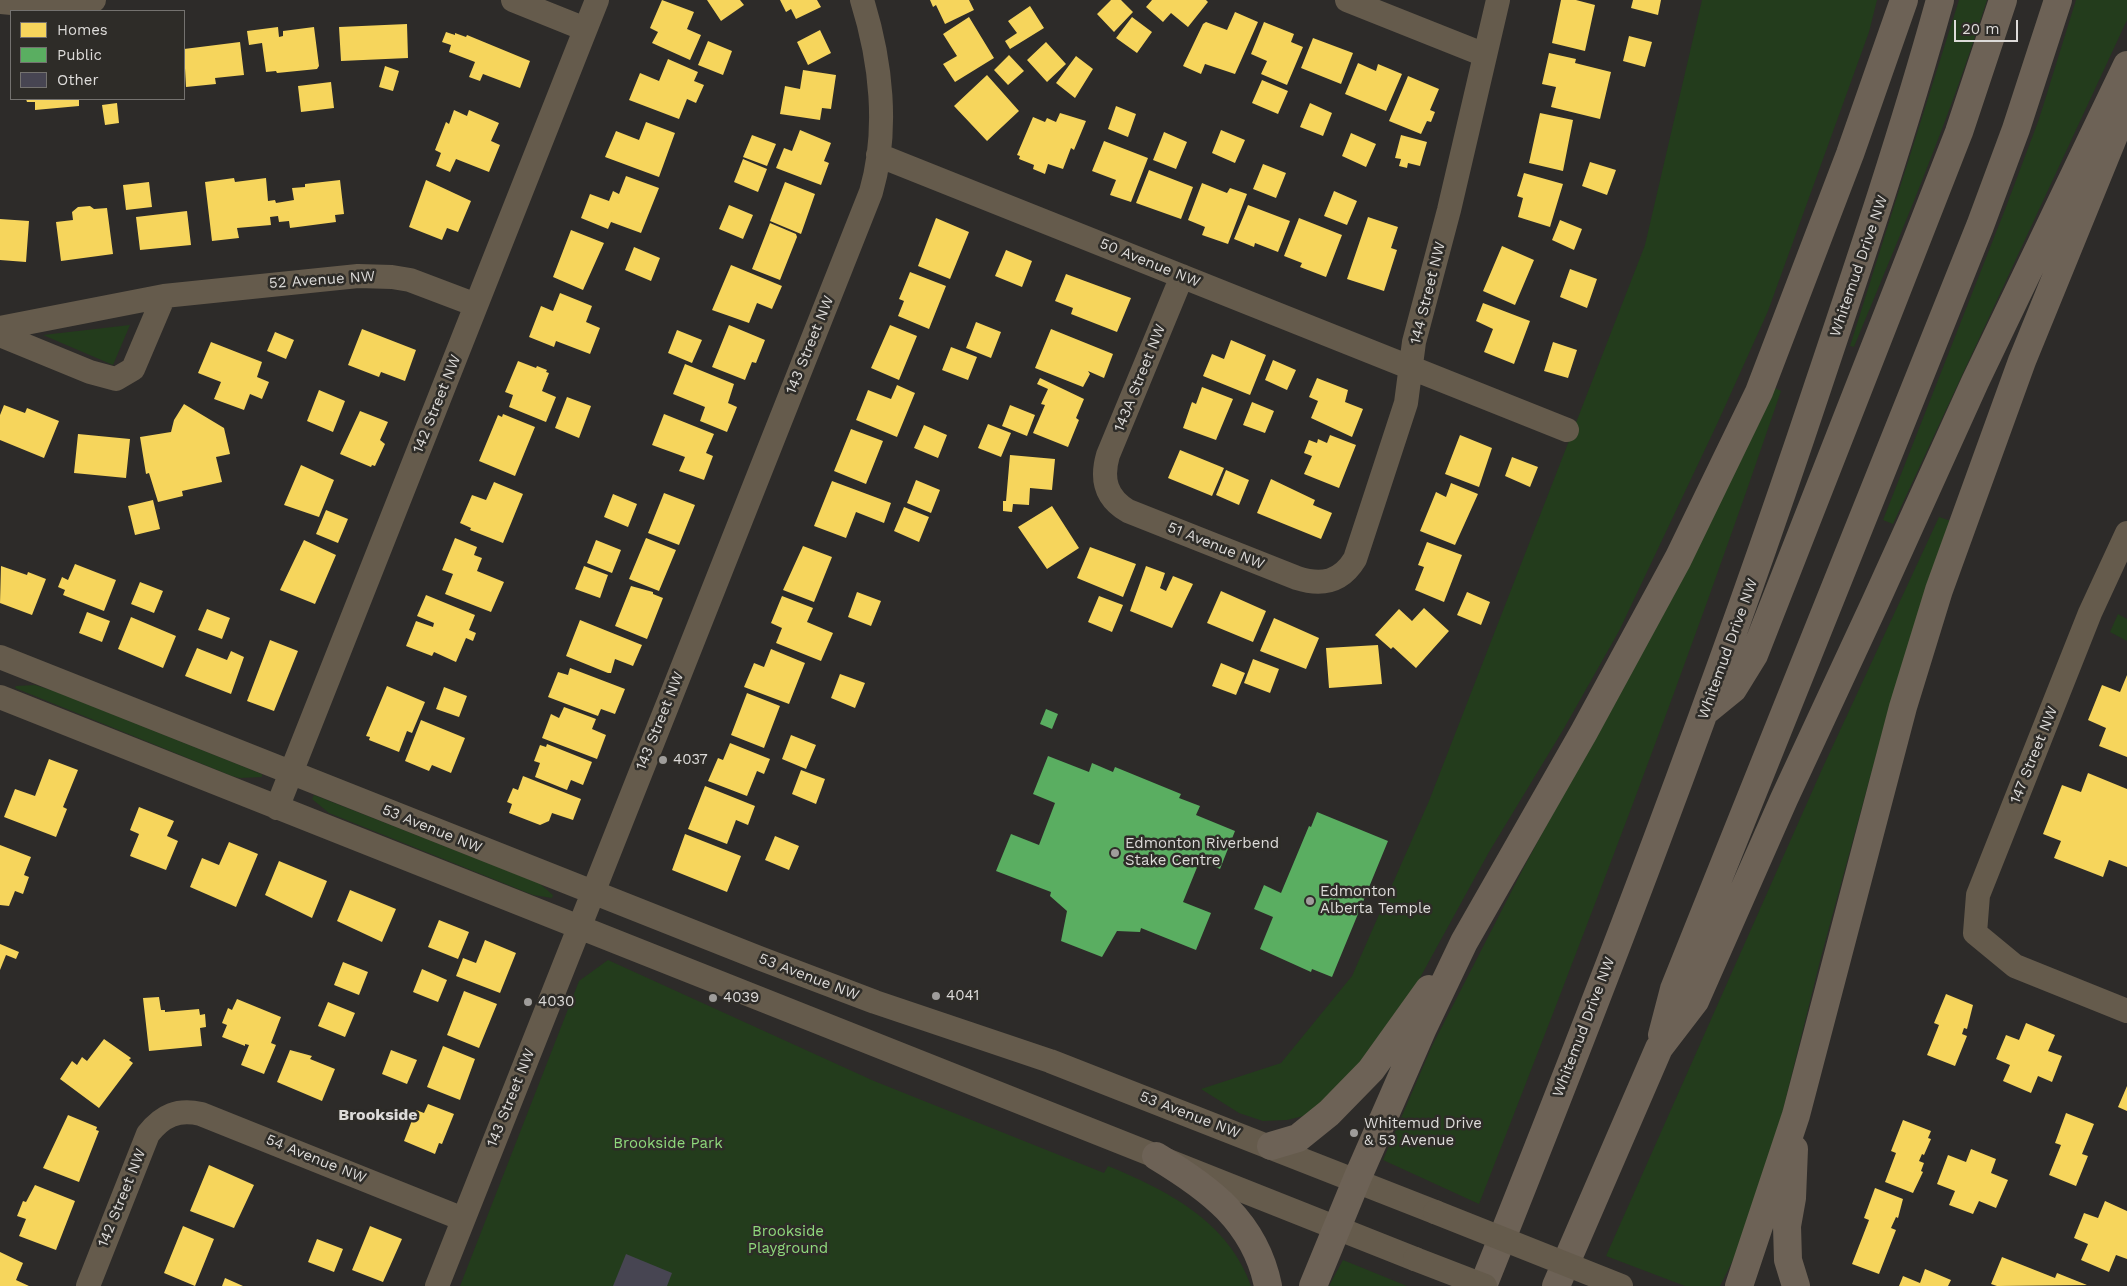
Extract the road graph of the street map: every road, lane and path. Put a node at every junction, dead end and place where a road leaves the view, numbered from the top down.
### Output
1 (94, 0) edge
2 (513, 0) edge
3 (597, 0) edge
4 (862, 0) edge
5 (1347, 0) edge
6 (1498, 0) edge
7 (1904, 0) edge
8 (1940, 0) edge
9 (2003, 0) edge
10 (2058, 0) edge
11 (0, 2) edge
12 (586, 29) junction
13 (1485, 55) junction
14 (2127, 65) edge
15 (2127, 102) edge
16 (878, 155) junction
17 (1182, 276) junction
18 (164, 296) junction
19 (476, 305) junction
20 (0, 328) edge
21 (0, 334) edge
22 (1412, 366) junction
23 (1567, 430) dead end
24 (1105, 483) joint
25 (2127, 533) edge
26 (1340, 577) joint
27 (0, 657) edge
28 (0, 697) edge
29 (1704, 713) junction
30 (290, 774) junction
31 (278, 808) junction
32 (592, 893) junction
33 (578, 928) junction
34 (1464, 942) junction
35 (2127, 1011) edge
36 (1659, 1048) junction
37 (1796, 1115) junction
38 (166, 1116) joint
39 (1271, 1146) junction
40 (1156, 1156) junction
41 (1357, 1179) junction
42 (464, 1219) junction
43 (1337, 1227) junction
44 (88, 1286) edge
45 (437, 1286) edge
46 (1268, 1286) edge
47 (1313, 1286) edge
48 (1484, 1286) edge
49 (1556, 1286) edge
50 (1621, 1286) edge
51 (1739, 1286) edge
52 (1796, 1286) edge

1 - 11 street
2 - 12 street
3 - 12 street, 142 Street NW
4 - 16 street
5 - 13 street
6 - 13 street, 144 Street NW
7 - 34 highway
8 - 29 highway, Whitemud Drive NW
9 - 29 highway
10 - 36 highway
12 - 19 street, 142 Street NW
13 - 22 street, 144 Street NW
14 - 36 highway
15 - 37 highway
16 - 17 street, 50 Avenue NW
16 - 32 street, 143 Street NW
17 - 22 street, 50 Avenue NW
17 - 24 street, 143A Street NW
18 - 19 street, 52 Avenue NW
18 - 20 street, 52 Avenue NW
18 - 21 street
19 - 30 street, 142 Street NW
22 - 23 street, 50 Avenue NW
22 - 26 street, 144 Street NW
24 - 26 street, 51 Avenue NW
25 - 35 street, 147 Street NW
27 - 30 street, 53 Avenue NW
28 - 31 street
29 - 48 highway, Whitemud Drive NW
30 - 31 street, 142 Street NW
30 - 32 street, 53 Avenue NW
31 - 33 street
32 - 33 street, 143 Street NW
32 - 39 street, 53 Avenue NW
33 - 40 street
33 - 42 street, 143 Street NW
34 - 39 highway
34 - 41 highway
36 - 49 highway
37 - 51 highway
37 - 52 highway
38 - 42 street, 54 Avenue NW
38 - 44 street, 142 Street NW
39 - 41 street, 53 Avenue NW
40 - 43 street
40 - 46 highway
41 - 43 highway
41 - 50 street, 53 Avenue NW, bridge
42 - 45 street, 143 Street NW
43 - 47 highway
43 - 48 street, bridge

